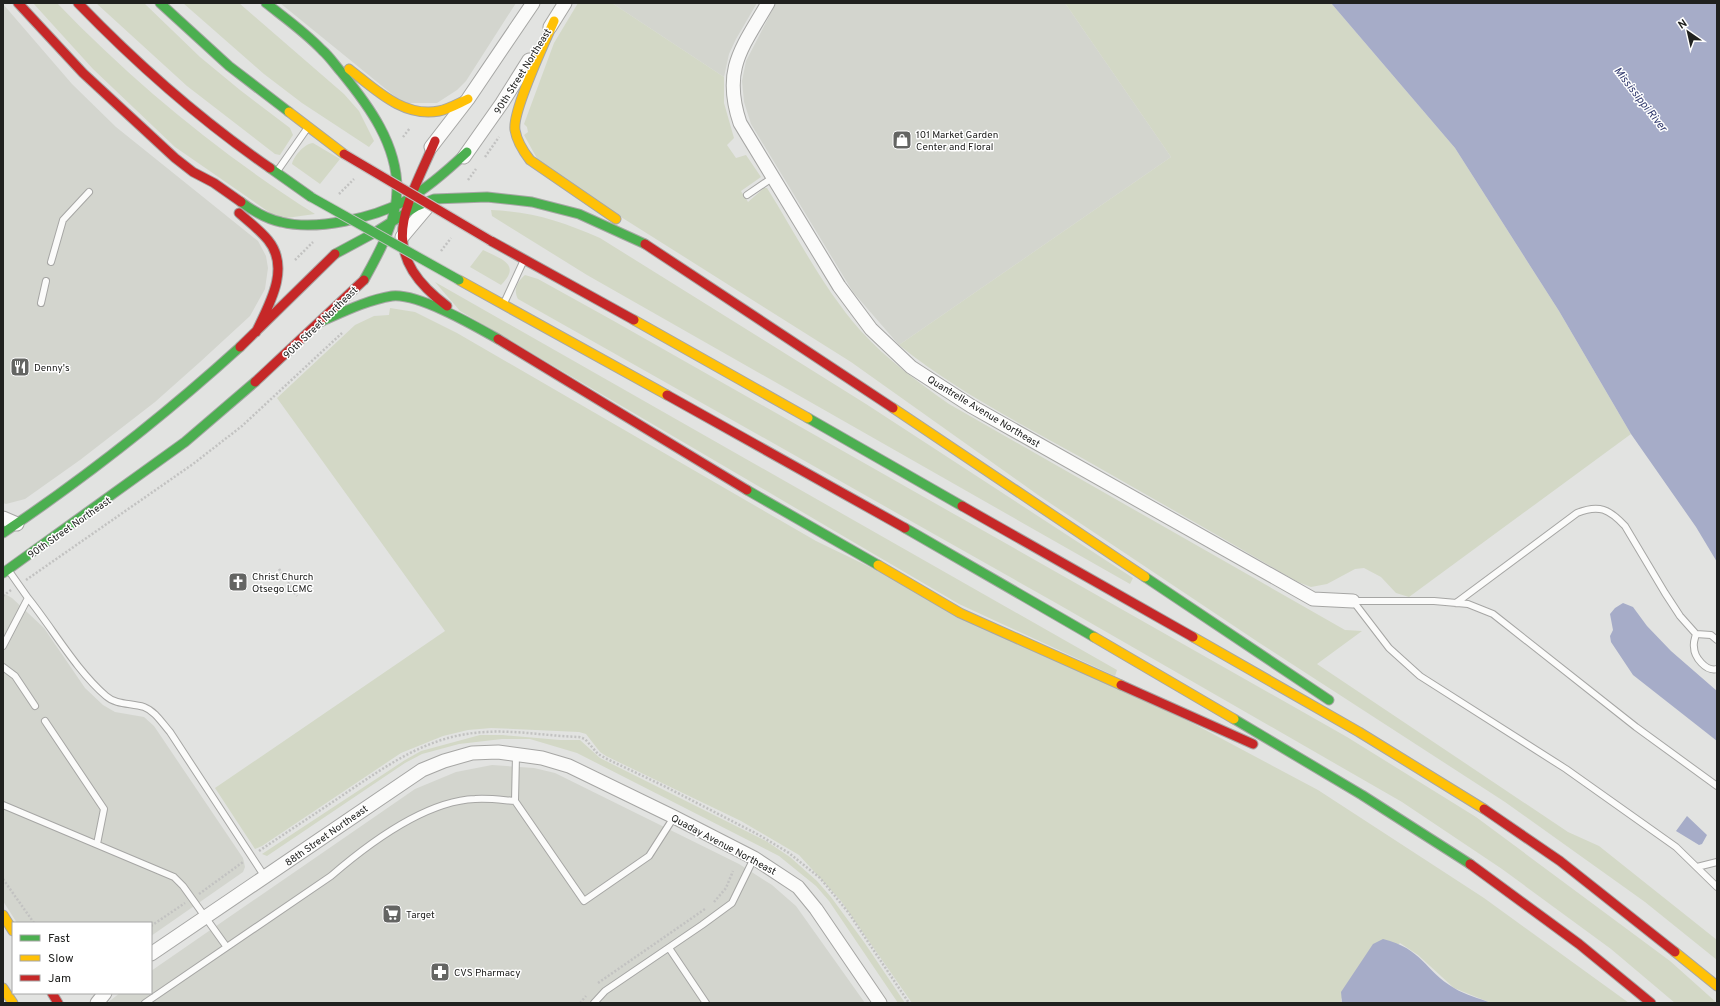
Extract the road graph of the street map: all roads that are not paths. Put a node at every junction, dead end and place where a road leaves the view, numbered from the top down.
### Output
1 (18, 3) edge
2 (78, 3) edge
3 (160, 3) edge
4 (266, 3) edge
5 (533, 3) edge
6 (565, 3) edge
7 (768, 3) edge
8 (554, 21) junction
9 (323, 50) junction
10 (468, 98) junction
11 (308, 127) junction
12 (436, 141) junction
13 (467, 152) junction
14 (276, 173) junction
15 (199, 176) junction
16 (772, 178) junction
17 (397, 190) junction
18 (89, 192) dead end
19 (747, 195) dead end
20 (410, 199) junction
21 (434, 199) junction
22 (393, 208) junction
23 (405, 213) junction
24 (374, 215) junction
25 (389, 223) junction
26 (402, 237) junction
27 (647, 245) junction
28 (335, 254) junction
29 (524, 260) junction
30 (50, 262) dead end
31 (364, 280) junction
32 (46, 281) dead end
33 (41, 302) dead end
34 (503, 304) junction
35 (320, 322) junction
36 (471, 323) junction
37 (256, 332) junction
38 (3, 518) edge
39 (17, 524) junction
40 (3, 533) edge
41 (5, 572) edge
42 (28, 598) junction
43 (1353, 601) junction
44 (1456, 603) junction
45 (1696, 634) junction
46 (1717, 640) edge
47 (3, 646) edge
48 (3, 667) edge
49 (1717, 669) edge
50 (1335, 704) dead end
51 (35, 706) dead end
52 (1348, 714) dead end
53 (45, 721) dead end
54 (1390, 750) junction
55 (516, 755) junction
56 (1717, 786) edge
57 (1362, 795) junction
58 (515, 800) junction
59 (3, 805) edge
60 (674, 817) junction
61 (97, 844) junction
62 (754, 858) junction
63 (1717, 862) edge
64 (1697, 868) junction
65 (265, 877) junction
66 (1717, 887) edge
67 (3, 915) edge
68 (207, 918) junction
69 (12, 929) edge
70 (226, 946) junction
71 (669, 948) junction
72 (152, 953) edge
73 (1717, 986) edge
74 (3, 988) edge
75 (53, 994) edge
76 (105, 994) edge
77 (13, 1003) edge
78 (58, 1003) edge
79 (97, 1003) edge
80 (145, 1003) edge
81 (594, 1003) edge
82 (706, 1003) edge
83 (880, 1003) edge
84 (1651, 1003) edge

1 - 15 main road
2 - 14 main road
3 - 11 main road
4 - 9 main road
5 - 10 street
6 - 8 street, 90th Street Northeast
7 - 16 street, Quantrelle Avenue Northeast
8 - 13 street, 90th Street Northeast
8 - 27 main road
9 - 10 main road
9 - 17 main road
10 - 12 street
11 - 14 lane
11 - 29 main road, bridge
12 - 17 street
12 - 20 main road
13 - 20 main road
13 - 21 street, 90th Street Northeast
14 - 34 main road, bridge
15 - 24 main road
15 - 37 main road
16 - 19 lane
16 - 43 street, Quantrelle Avenue Northeast
17 - 22 main road
17 - 24 street
18 - 30 lane
20 - 22 main road
20 - 23 main road
21 - 23 main road
21 - 26 street, 90th Street Northeast
21 - 27 main road
22 - 24 main road
22 - 25 main road
23 - 25 main road
23 - 26 main road
24 - 28 street
25 - 28 main road
25 - 31 main road
26 - 31 street, 90th Street Northeast
26 - 36 main road
27 - 50 main road
28 - 37 main road
29 - 34 lane
29 - 54 main road
31 - 35 main road, 90th Street Northeast
32 - 33 lane
34 - 57 main road
35 - 36 main road
35 - 41 main road, 90th Street Northeast
36 - 57 main road
37 - 39 main road
38 - 39 street
39 - 40 main road
41 - 42 lane
42 - 47 lane
42 - 65 lane
43 - 44 lane
43 - 64 lane
44 - 45 lane
44 - 56 lane
45 - 46 lane
45 - 49 lane
48 - 51 lane
52 - 54 main road
53 - 61 lane
54 - 73 main road
55 - 58 lane
55 - 60 street, Quaday Avenue Northeast
55 - 65 street, 88th Street Northeast
57 - 84 main road
58 - 60 lane
58 - 70 lane
59 - 61 lane
60 - 62 street, Quaday Avenue Northeast
61 - 68 lane
62 - 71 lane
62 - 83 street, Quaday Avenue Northeast
63 - 64 lane
64 - 66 lane
65 - 68 street, 88th Street Northeast
67 - 69 main road
68 - 70 lane
68 - 72 street, 88th Street Northeast
70 - 80 lane
71 - 81 lane
71 - 82 lane
74 - 77 main road
75 - 78 main road
76 - 79 street

